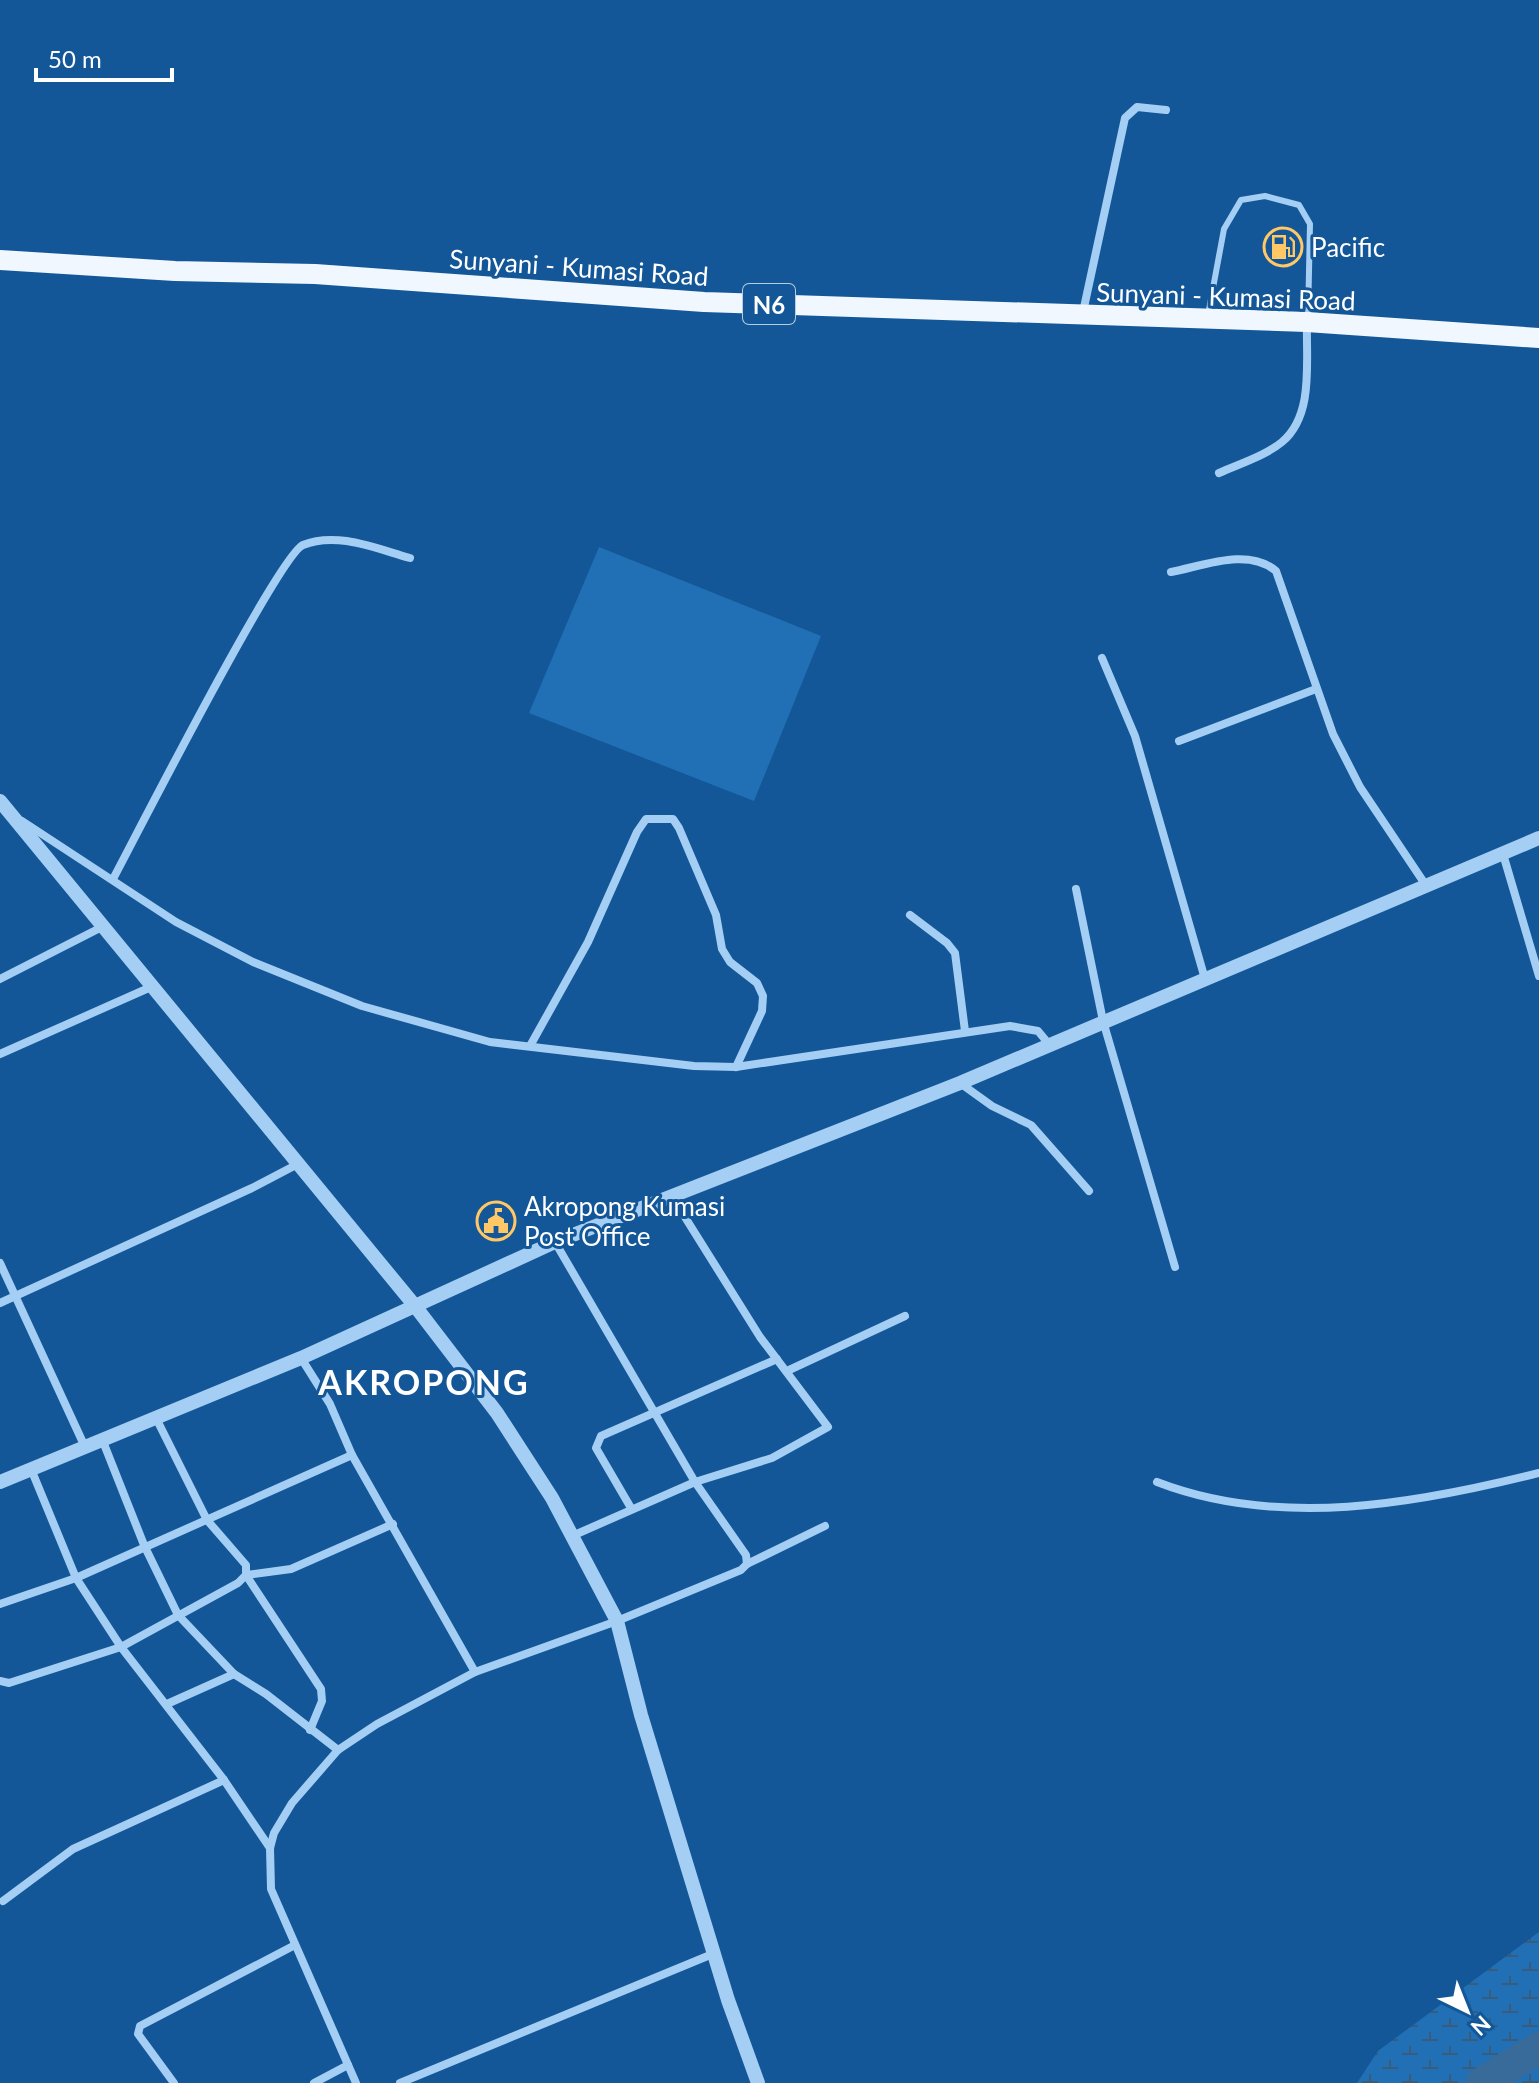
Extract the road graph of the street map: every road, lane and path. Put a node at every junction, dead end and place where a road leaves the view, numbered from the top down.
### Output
1 (1166, 110) dead end
2 (0, 260) edge
3 (1082, 317) junction
4 (1208, 318) junction
5 (1307, 322) junction
6 (1539, 338) edge
7 (1219, 473) dead end
8 (410, 558) dead end
9 (1171, 572) dead end
10 (1102, 658) dead end
11 (1316, 689) junction
12 (1179, 741) dead end
13 (0, 801) edge
14 (15, 816) junction
15 (1539, 838) edge
16 (1503, 854) junction
17 (113, 879) junction
18 (1427, 887) junction
19 (1076, 889) dead end
20 (910, 915) dead end
21 (102, 927) junction
22 (1539, 976) edge
23 (0, 979) edge
24 (1205, 979) junction
25 (151, 987) junction
26 (1103, 1021) junction
27 (965, 1031) junction
28 (1048, 1043) junction
29 (530, 1046) junction
30 (0, 1054) edge
31 (736, 1067) junction
32 (960, 1083) junction
33 (296, 1165) junction
34 (1089, 1191) dead end
35 (673, 1198) junction
36 (555, 1242) junction
37 (0, 1263) edge
38 (1175, 1267) dead end
39 (15, 1296) junction
40 (0, 1303) edge
41 (415, 1306) junction
42 (905, 1316) dead end
43 (301, 1358) junction
44 (777, 1359) junction
45 (787, 1371) junction
46 (654, 1413) junction
47 (156, 1418) junction
48 (102, 1439) junction
49 (85, 1447) junction
50 (352, 1455) junction
51 (31, 1469) junction
52 (1539, 1473) edge
53 (0, 1482) edge
54 (695, 1482) junction
55 (1157, 1482) dead end
56 (631, 1508) junction
57 (207, 1520) junction
58 (393, 1524) junction
59 (825, 1526) dead end
60 (572, 1536) junction
61 (144, 1545) junction
62 (747, 1564) junction
63 (246, 1575) junction
64 (76, 1578) junction
65 (0, 1604) edge
66 (178, 1615) junction
67 (617, 1621) junction
68 (121, 1647) junction
69 (475, 1672) junction
70 (234, 1674) junction
71 (0, 1681) edge
72 (167, 1704) junction
73 (310, 1730) junction
74 (338, 1750) junction
75 (224, 1780) junction
76 (270, 1848) junction
77 (3, 1901) dead end
78 (295, 1945) junction
79 (715, 1953) junction
80 (348, 2065) junction
81 (174, 2083) edge
82 (314, 2083) edge
83 (356, 2083) edge
84 (400, 2083) edge
85 (758, 2083) edge

1 - 3 street
2 - 3 main road, Sunyani - Kumasi Road / N6
3 - 4 main road, Sunyani - Kumasi Road / N6
4 - 5 main road, Sunyani - Kumasi Road / N6
4 - 5 lane
5 - 6 main road, Sunyani - Kumasi Road / N6
5 - 7 street
8 - 17 street
9 - 11 street
10 - 24 street
11 - 12 street
11 - 18 street
13 - 14 street
14 - 17 street
14 - 21 street
15 - 16 street
16 - 18 street
16 - 22 street
17 - 29 street
18 - 24 street
19 - 26 street
20 - 27 street
21 - 23 street
21 - 25 street
24 - 26 street
25 - 30 street
25 - 33 street
26 - 28 street
26 - 38 street
27 - 28 street
27 - 31 street
28 - 32 street
29 - 31 street
29 - 31 street
32 - 34 street
32 - 35 street
33 - 39 street
33 - 41 street
35 - 36 street
35 - 44 street
36 - 41 street
36 - 46 street
37 - 39 street
39 - 40 street
39 - 49 street
41 - 43 street
41 - 60 street
42 - 45 street
43 - 47 street
43 - 50 street
44 - 45 street
44 - 46 street
45 - 54 street
46 - 54 street
46 - 56 street
47 - 48 street
47 - 57 street
48 - 49 street
48 - 61 street
49 - 51 street
50 - 57 street
50 - 58 street
51 - 53 street
51 - 64 street
52 - 55 street
54 - 56 street
54 - 62 street
56 - 60 street
57 - 61 street
57 - 63 street
58 - 63 street
58 - 69 street
59 - 62 street
60 - 67 street
61 - 64 street
61 - 66 street
62 - 67 street
63 - 66 street
63 - 73 street
64 - 65 street
64 - 68 street
66 - 68 street
66 - 70 street
67 - 69 street
67 - 79 street
68 - 71 street
68 - 72 street
69 - 74 street
70 - 72 street
70 - 73 street
72 - 75 street
73 - 74 street
74 - 76 street
75 - 76 street
75 - 77 street
76 - 78 street
78 - 80 street
78 - 81 street
79 - 84 street
79 - 85 street
80 - 82 street
80 - 83 street

